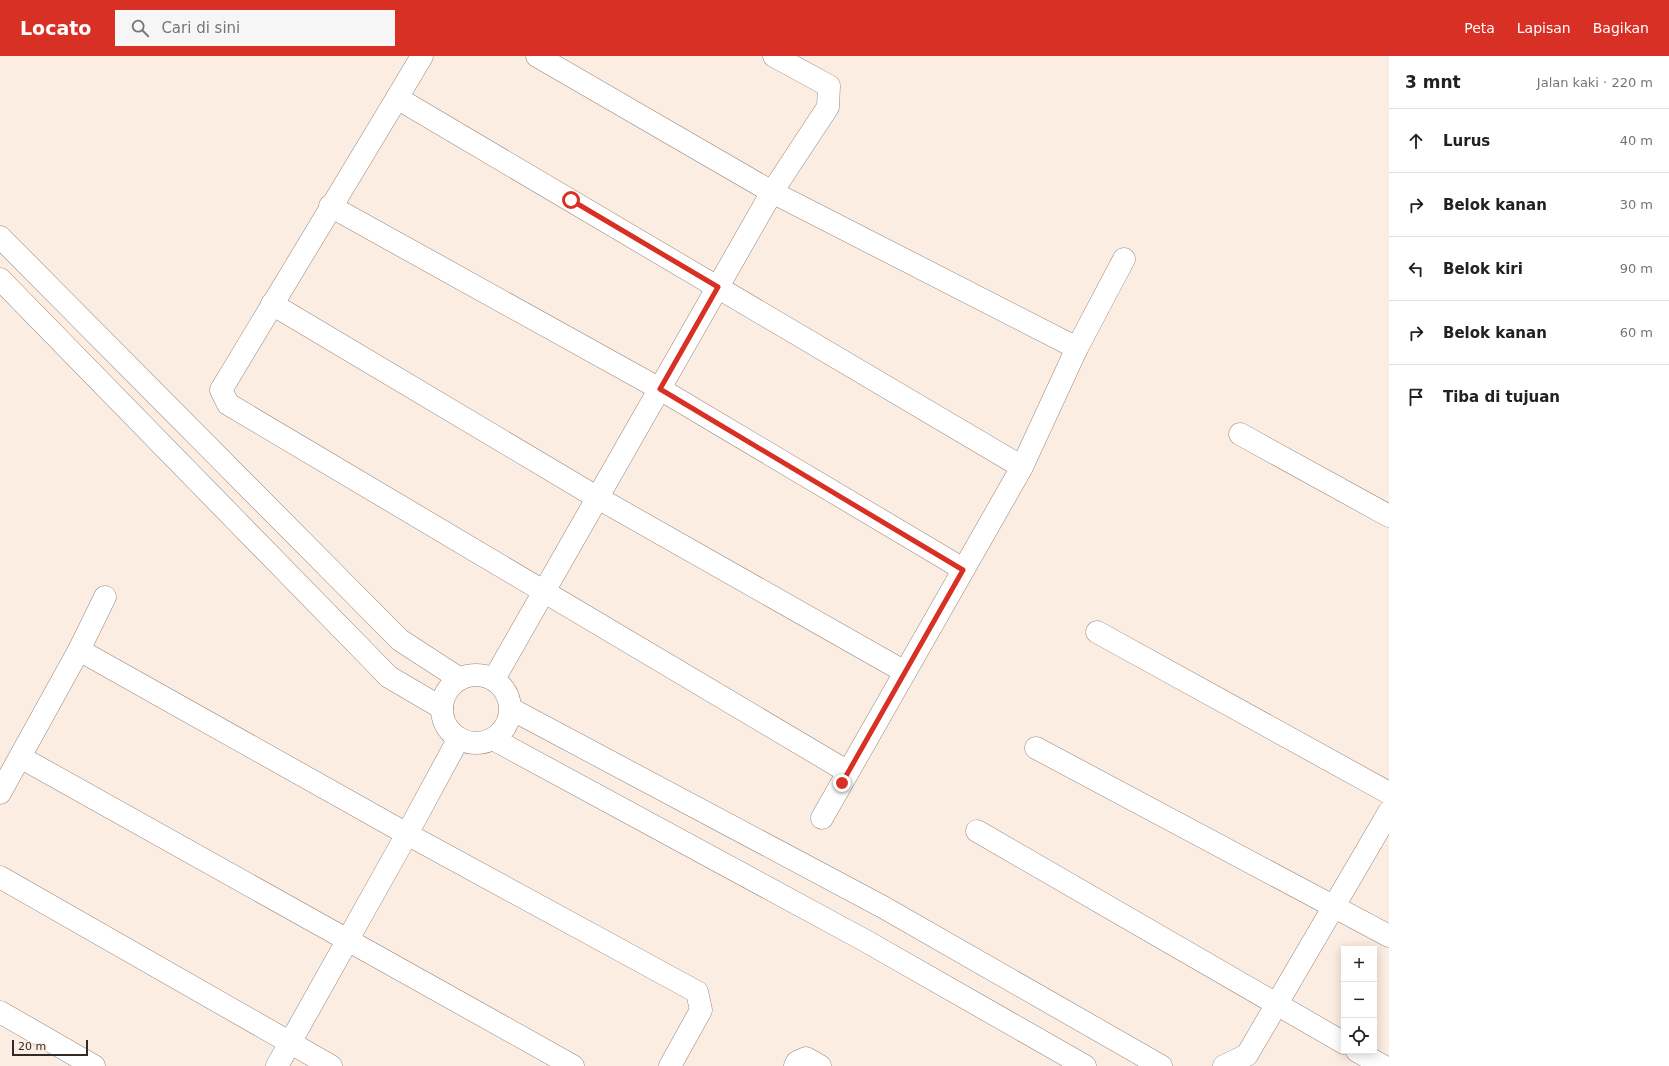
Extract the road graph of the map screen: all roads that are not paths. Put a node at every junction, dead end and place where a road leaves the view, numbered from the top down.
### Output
1 (422, 56) edge
2 (537, 56) edge
3 (774, 56) edge
4 (397, 98) junction
5 (772, 192) junction
6 (330, 206) junction
7 (0, 237) edge
8 (1124, 259) dead end
9 (0, 279) edge
10 (718, 287) junction
11 (272, 304) junction
12 (1077, 348) junction
13 (660, 389) junction
14 (1240, 434) dead end
15 (1022, 467) junction
16 (598, 498) junction
17 (1389, 516) edge
18 (963, 570) junction
19 (544, 593) junction
20 (105, 597) dead end
21 (1098, 632) dead end
22 (80, 650) junction
23 (905, 672) junction
24 (460, 679) junction
25 (494, 679) junction
26 (442, 708) junction
27 (511, 709) junction
28 (459, 738) junction
29 (493, 739) junction
30 (1036, 748) dead end
31 (20, 757) junction
32 (848, 772) junction
33 (0, 793) edge
34 (1389, 793) edge
35 (1389, 812) edge
36 (822, 818) dead end
37 (977, 830) dead end
38 (407, 834) junction
39 (0, 877) edge
40 (1334, 906) junction
41 (1389, 936) edge
42 (347, 940) junction
43 (1276, 1005) junction
44 (0, 1012) edge
45 (1341, 1041) edge
46 (290, 1043) junction
47 (1362, 1054) edge
48 (1247, 1060) edge
49 (94, 1066) edge
50 (277, 1066) edge
51 (330, 1066) edge
52 (573, 1066) edge
53 (670, 1066) edge
54 (795, 1066) edge
55 (820, 1066) edge
56 (1084, 1066) edge
57 (1161, 1066) edge
58 (1224, 1066) edge
59 (1383, 1066) edge

1 - 4 street
2 - 5 street
3 - 5 street
4 - 6 street
4 - 10 street
5 - 10 street
5 - 12 street
6 - 11 street
6 - 13 street
7 - 24 street
8 - 12 street
9 - 26 street
10 - 13 street
10 - 15 street
11 - 16 street
11 - 19 street
12 - 15 street
13 - 16 street
13 - 18 street
14 - 17 street
15 - 18 street
16 - 19 street
16 - 23 street
18 - 23 street
19 - 25 street
19 - 32 street
20 - 22 street
21 - 34 street
22 - 31 street
22 - 38 street
23 - 32 street
24 - 25 street
24 - 26 street
25 - 27 street
26 - 28 street
27 - 29 street
27 - 57 street
28 - 29 street
28 - 38 street
29 - 56 street
30 - 40 street
31 - 33 street
31 - 42 street
32 - 36 street
35 - 40 street
37 - 43 street
38 - 42 street
38 - 53 street
39 - 46 street
40 - 41 street
40 - 43 street
42 - 46 street
42 - 52 street
43 - 45 street
43 - 48 street
44 - 49 street
46 - 50 street
46 - 51 street
47 - 59 street
48 - 58 street
54 - 55 street

